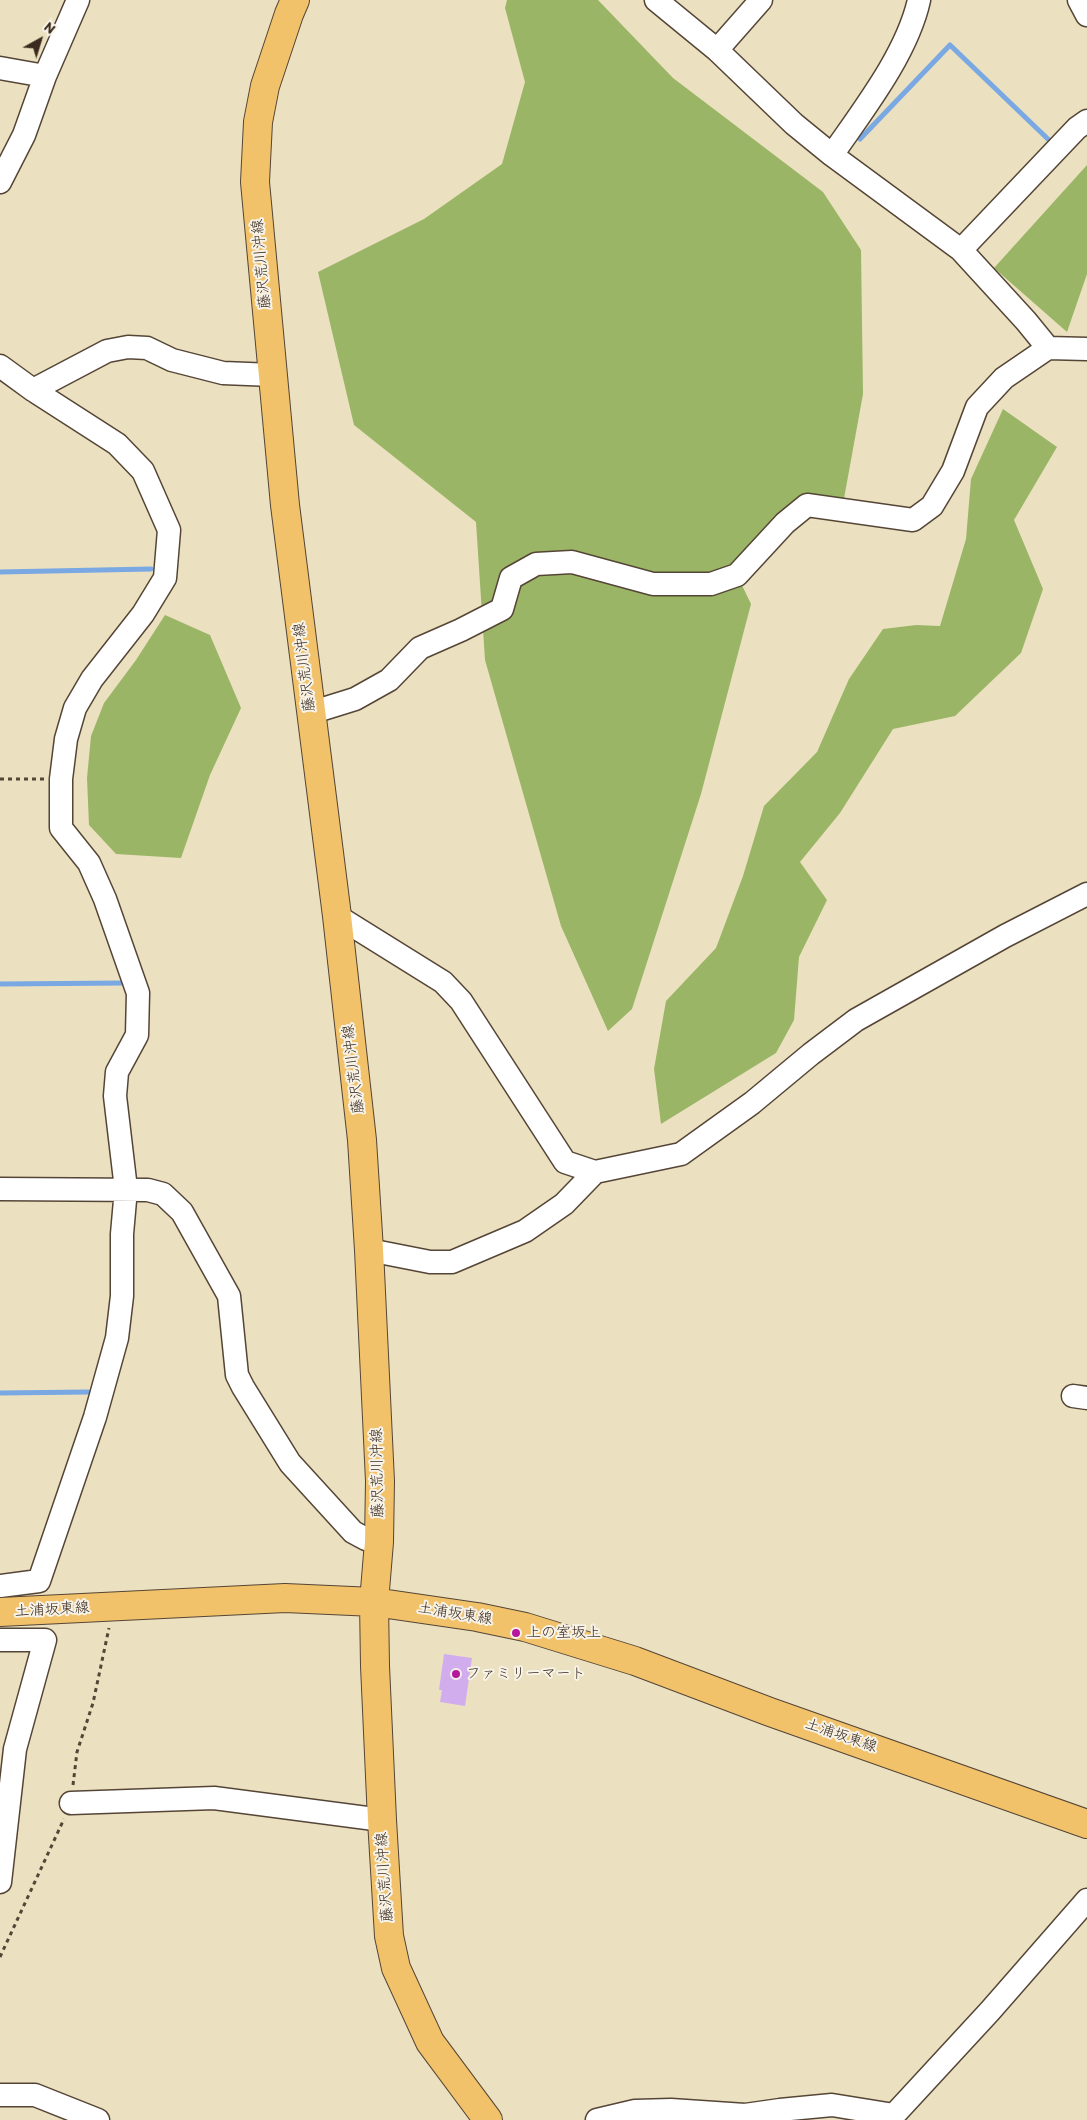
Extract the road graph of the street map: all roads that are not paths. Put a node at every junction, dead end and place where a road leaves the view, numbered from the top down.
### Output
1 (78, 0) edge
2 (296, 0) edge
3 (656, 0) edge
4 (761, 0) edge
5 (920, 0) edge
6 (1080, 0) edge
7 (1087, 15) edge
8 (717, 50) junction
9 (0, 68) edge
10 (45, 76) junction
11 (1087, 121) edge
12 (832, 155) junction
13 (0, 182) edge
14 (961, 250) junction
15 (1048, 348) junction
16 (1087, 349) edge
17 (0, 366) edge
18 (273, 375) junction
19 (33, 390) junction
20 (310, 713) junction
21 (1087, 894) edge
22 (337, 916) junction
23 (595, 1172) junction
24 (0, 1189) edge
25 (126, 1189) junction
26 (369, 1250) junction
27 (379, 1542) junction
28 (0, 1586) edge
29 (374, 1602) junction
30 (0, 1612) edge
31 (0, 1640) edge
32 (71, 1803) dead end
33 (382, 1820) junction
34 (1087, 1824) edge
35 (0, 1882) edge
36 (1087, 1900) edge
37 (0, 2095) edge
38 (893, 2117) edge
39 (98, 2120) edge
40 (488, 2120) edge
41 (597, 2120) edge

1 - 10 street
2 - 18 main road, 藤沢荒川沖線
3 - 8 street
4 - 8 street
5 - 12 street
6 - 7 street
8 - 12 street
9 - 10 street
10 - 13 street
11 - 14 street
12 - 14 street
14 - 15 street
15 - 16 street
15 - 20 street
17 - 19 street
18 - 19 street
18 - 20 main road, 藤沢荒川沖線
19 - 25 street
20 - 22 main road, 藤沢荒川沖線
21 - 23 street
22 - 23 street
22 - 26 main road, 藤沢荒川沖線
23 - 26 street
24 - 25 street
25 - 27 street
25 - 28 street
26 - 27 main road, 藤沢荒川沖線
27 - 29 main road, 藤沢荒川沖線
29 - 30 main road, 土浦坂東線
29 - 33 main road, 藤沢荒川沖線
29 - 34 main road, 土浦坂東線
31 - 35 street
32 - 33 street
33 - 40 main road, 藤沢荒川沖線
36 - 38 street
37 - 39 street
38 - 41 street

